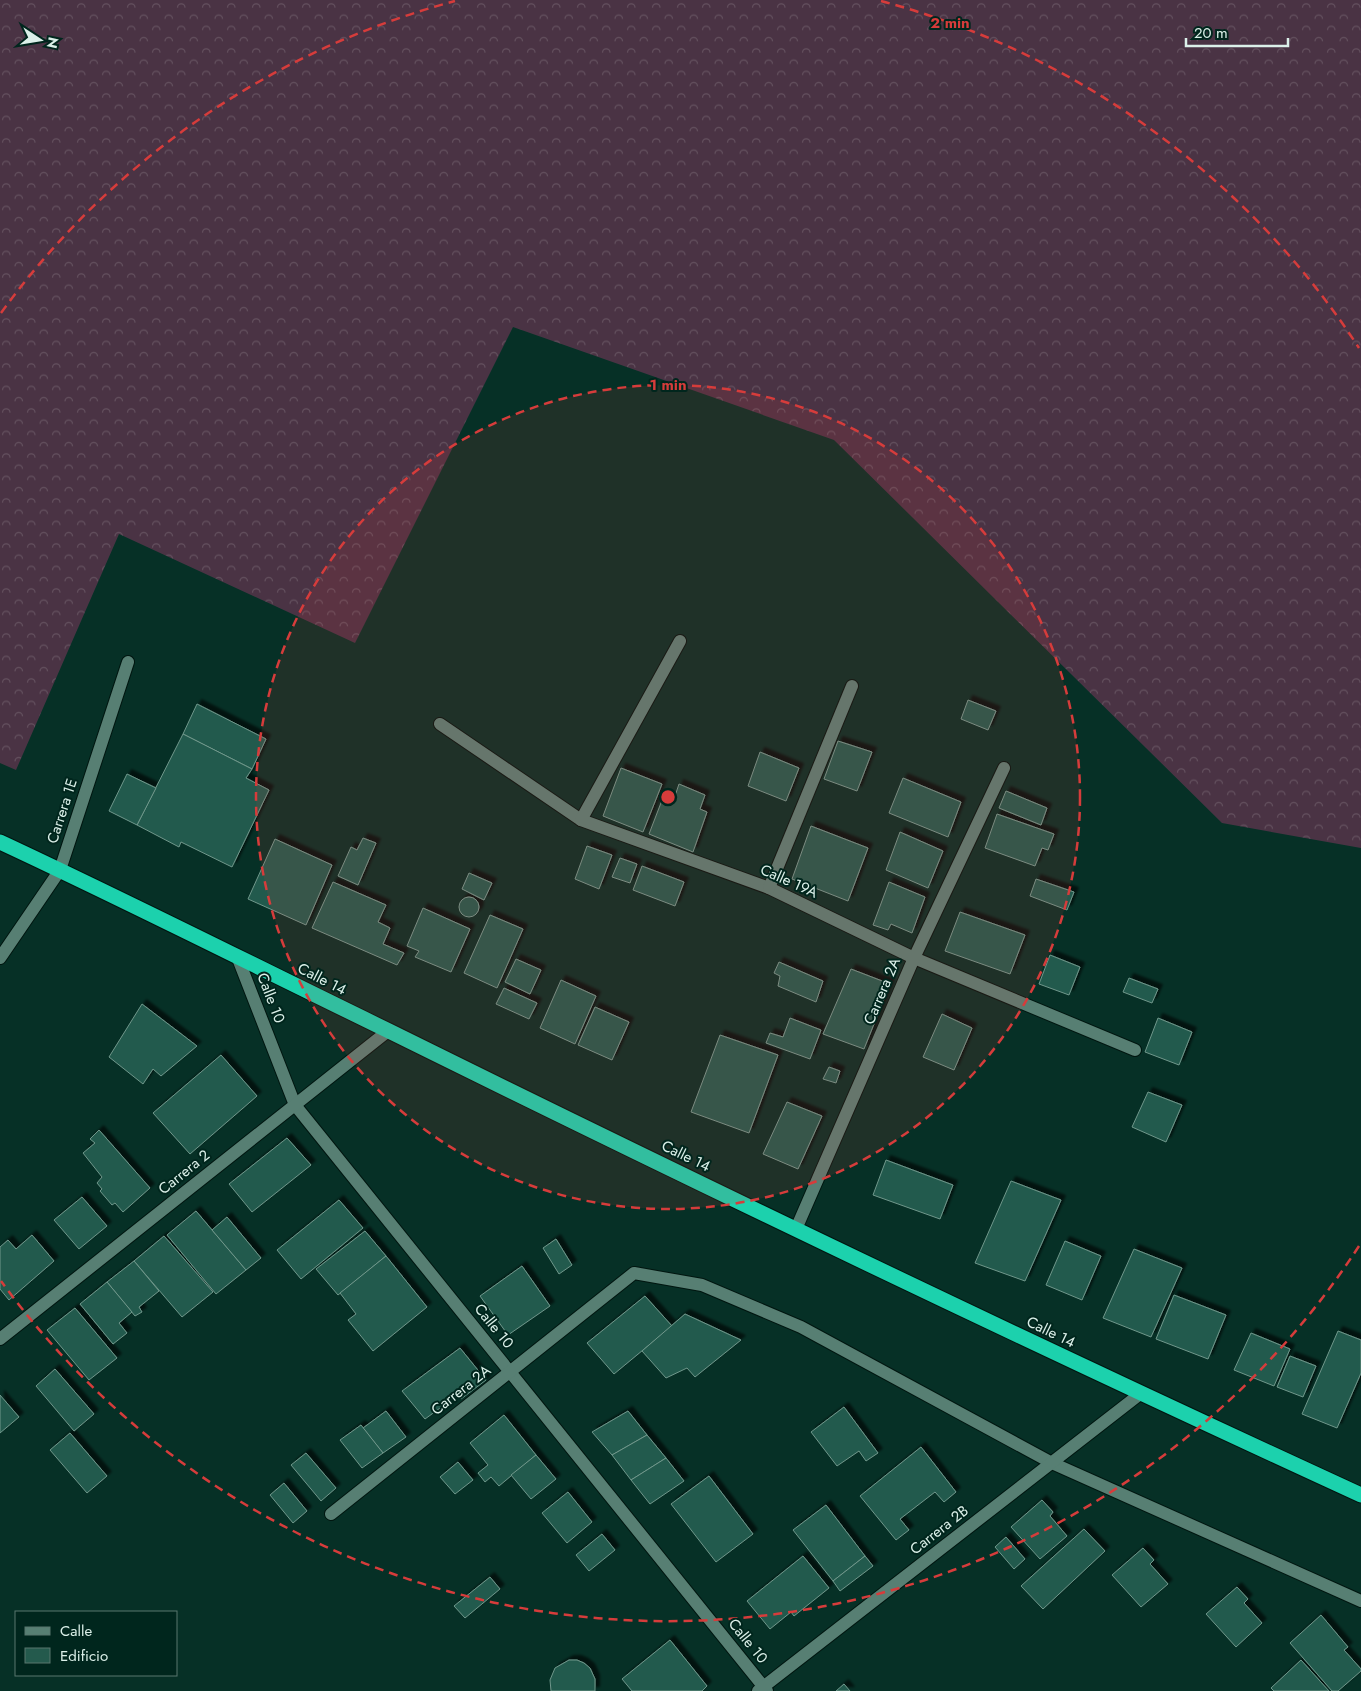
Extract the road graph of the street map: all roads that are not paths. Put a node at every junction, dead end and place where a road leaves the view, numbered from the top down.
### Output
1 (680, 642) dead end
2 (128, 662) dead end
3 (852, 686) dead end
4 (440, 724) dead end
5 (1004, 768) dead end
6 (581, 820) junction
7 (0, 842) edge
8 (60, 870) junction
9 (769, 888) junction
10 (238, 956) junction
11 (0, 958) edge
12 (914, 958) junction
13 (388, 1031) junction
14 (1135, 1050) dead end
15 (295, 1105) junction
16 (796, 1229) junction
17 (0, 1340) edge
18 (510, 1372) junction
19 (1140, 1394) junction
20 (1052, 1462) junction
21 (1361, 1494) edge
22 (331, 1514) dead end
23 (1361, 1600) edge
24 (763, 1689) edge

1 - 6 street
2 - 8 street, Carrera 1E
3 - 9 street
4 - 6 street, Calle 19A
5 - 12 street, Carrera 2A
6 - 9 street, Calle 19A
7 - 8 highway, Calle 14
8 - 10 highway, Calle 14
8 - 11 street, Carrera 1E
9 - 12 street, Calle 19A
10 - 13 highway, Calle 14
10 - 15 street, Calle 10
12 - 14 street, Calle 19A
12 - 16 street, Carrera 2A
13 - 15 street, Carrera 2
13 - 16 highway, Calle 14
15 - 17 street, Carrera 2
15 - 18 street, Calle 10
16 - 19 highway, Calle 14
18 - 20 street, Carrera 2A
18 - 22 street, Carrera 2A
18 - 24 street, Calle 10
19 - 20 street, Carrera 2B
19 - 21 highway, Calle 14
20 - 23 street
20 - 24 street, Carrera 2B

